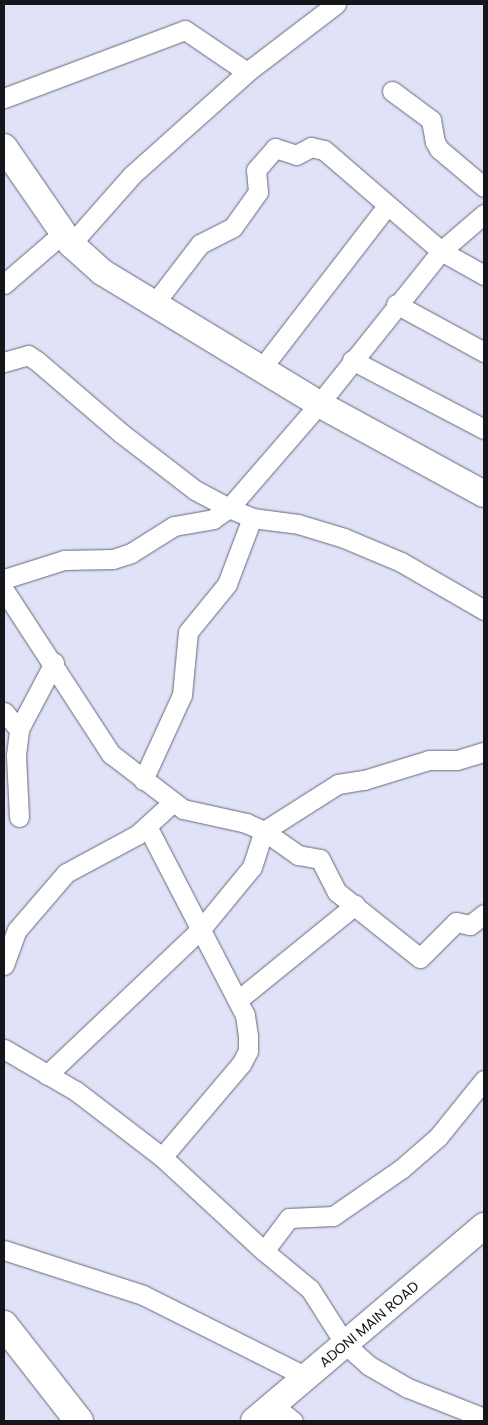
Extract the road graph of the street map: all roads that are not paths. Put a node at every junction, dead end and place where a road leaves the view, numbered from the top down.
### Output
1 (336, 4) edge
2 (247, 72) junction
3 (392, 91) dead end
4 (4, 98) edge
5 (4, 147) edge
6 (484, 187) edge
7 (386, 208) junction
8 (484, 214) edge
9 (67, 238) junction
10 (441, 251) junction
11 (484, 275) edge
12 (4, 284) edge
13 (154, 304) junction
14 (396, 304) junction
15 (484, 352) edge
16 (352, 360) junction
17 (4, 362) edge
18 (261, 369) junction
19 (319, 404) junction
20 (484, 429) edge
21 (484, 494) edge
22 (229, 508) junction
23 (252, 518) junction
24 (4, 579) edge
25 (4, 590) edge
26 (484, 610) edge
27 (54, 664) junction
28 (4, 712) edge
29 (18, 729) junction
30 (484, 752) edge
31 (142, 780) junction
32 (172, 802) junction
33 (19, 817) dead end
34 (147, 826) junction
35 (264, 831) junction
36 (355, 905) junction
37 (484, 914) edge
38 (200, 929) junction
39 (4, 965) edge
40 (238, 1000) junction
41 (4, 1049) edge
42 (48, 1075) junction
43 (484, 1080) edge
44 (162, 1157) junction
45 (484, 1226) edge
46 (4, 1250) edge
47 (264, 1251) junction
48 (4, 1325) edge
49 (345, 1344) junction
50 (307, 1377) junction
51 (264, 1413) edge
52 (484, 1418) edge
53 (79, 1421) edge
54 (293, 1421) edge

1 - 2 street
2 - 4 street
2 - 9 street
3 - 6 street
5 - 9 street
7 - 10 street
7 - 13 street
7 - 18 street
8 - 10 street
9 - 12 street
9 - 13 street
10 - 11 street
10 - 14 street
13 - 18 street
14 - 15 street
14 - 16 street
16 - 19 street
16 - 20 street
17 - 22 street
18 - 19 street
19 - 21 street
19 - 22 street
22 - 23 street
22 - 24 street
23 - 26 street
23 - 31 street
25 - 27 street
27 - 29 street
27 - 31 street
28 - 29 street
29 - 33 street
30 - 35 street
31 - 32 street
32 - 34 street
32 - 35 street
34 - 38 street
34 - 39 street
35 - 36 street
35 - 38 street
36 - 37 street
36 - 40 street
38 - 40 street
38 - 42 street
40 - 44 street
41 - 42 street
42 - 44 street
43 - 47 street
44 - 47 street
45 - 49 street, ADONI MAIN ROAD
46 - 50 street
47 - 49 street
48 - 53 main road
49 - 50 street, ADONI MAIN ROAD
49 - 52 street
50 - 51 street, ADONI MAIN ROAD
51 - 54 street

